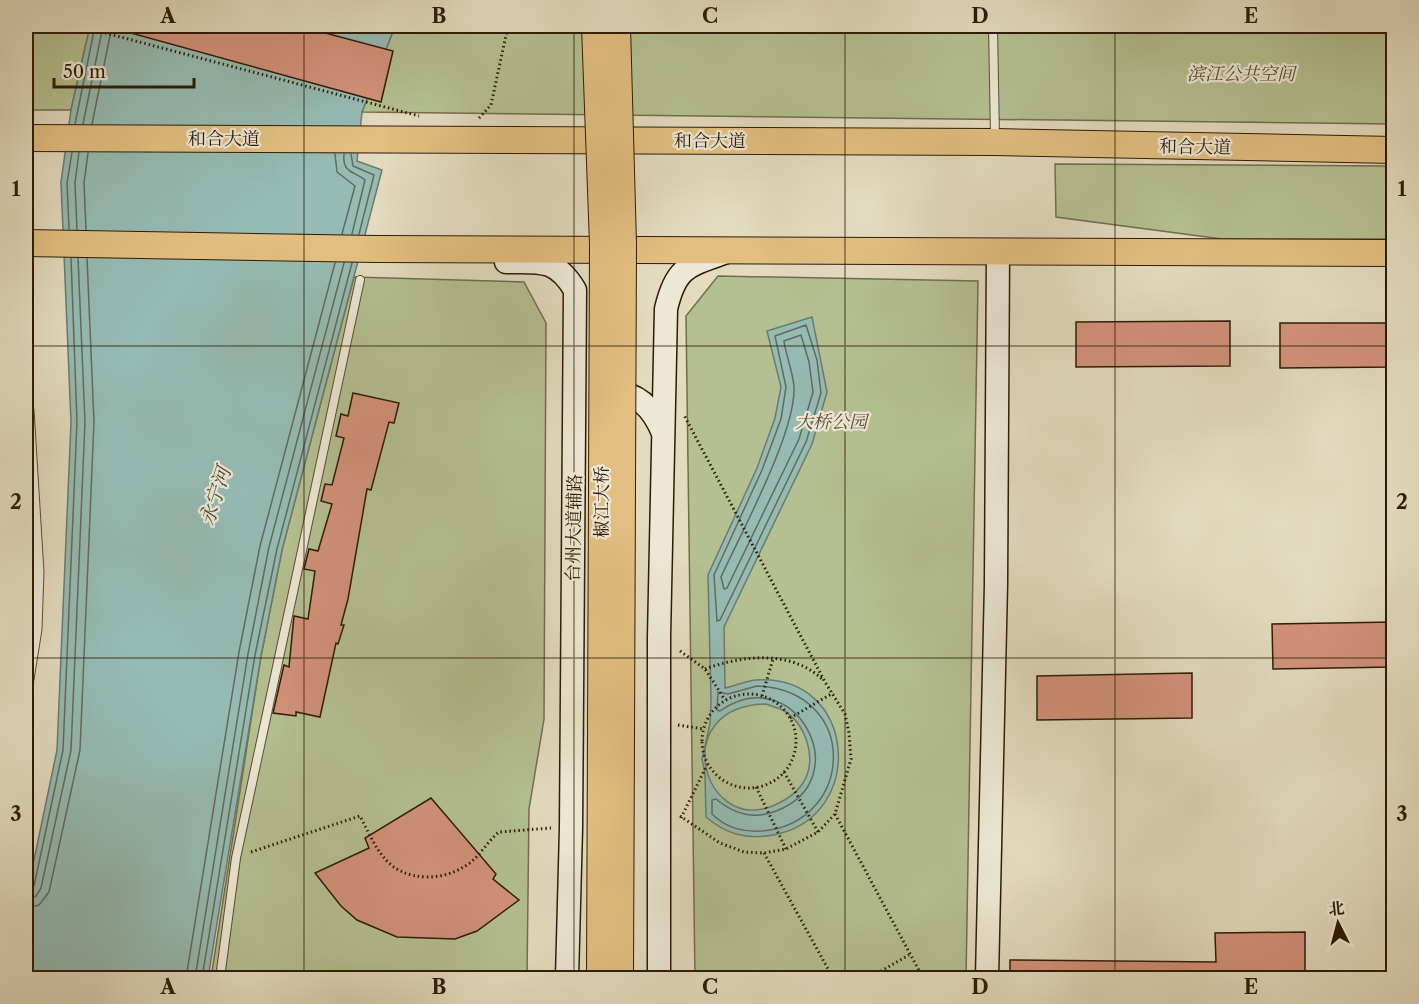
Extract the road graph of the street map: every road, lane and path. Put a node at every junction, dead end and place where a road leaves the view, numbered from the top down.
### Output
1 (80, 26) edge
2 (508, 26) edge
3 (595, 26) edge
4 (617, 26) edge
5 (993, 26) edge
6 (422, 117) dead end
7 (478, 119) dead end
8 (26, 138) edge
9 (995, 142) junction
10 (1394, 150) edge
11 (26, 243) edge
12 (376, 249) junction
13 (733, 250) junction
14 (998, 252) junction
15 (1394, 253) edge
16 (360, 280) dead end
17 (681, 407) dead end
18 (26, 410) edge
19 (574, 429) junction
20 (664, 434) junction
21 (659, 637) junction
22 (772, 661) junction
23 (705, 669) junction
24 (26, 679) edge
25 (825, 682) junction
26 (833, 693) junction
27 (763, 694) junction
28 (725, 700) junction
29 (791, 717) junction
30 (707, 765) junction
31 (785, 773) junction
32 (757, 788) junction
33 (675, 809) dead end
34 (835, 814) junction
35 (681, 818) junction
36 (571, 828) junction
37 (818, 832) junction
38 (786, 849) junction
39 (764, 853) junction
40 (236, 858) junction
41 (567, 953) junction
42 (659, 953) junction
43 (909, 955) junction
44 (220, 978) edge
45 (567, 978) edge
46 (581, 978) edge
47 (600, 978) edge
48 (620, 978) edge
49 (645, 978) edge
50 (659, 978) edge
51 (832, 978) edge
52 (869, 978) edge
53 (923, 978) edge
54 (987, 978) edge

1 - 6 path
2 - 7 path
3 - 47 main road, 椒江大桥, bridge
4 - 48 main road, 椒江大桥, bridge
5 - 9 lane
8 - 9 main road, 和合大道
9 - 10 main road, 和合大道
11 - 12 main road
12 - 13 main road
12 - 19 main road, 台州大道辅路
13 - 14 main road
13 - 20 main road
14 - 15 main road
14 - 54 main road
16 - 40 lane
17 - 25 path
18 - 24 street
19 - 20 main road
19 - 36 main road, 台州大道辅路
20 - 21 main road
21 - 23 path
21 - 42 main road
22 - 23 path
22 - 25 path
22 - 27 path
23 - 28 path
25 - 26 path
26 - 29 path
26 - 34 path
27 - 28 path
27 - 29 path
28 - 30 path
29 - 31 path
30 - 32 path
30 - 35 path
31 - 32 path
31 - 37 path
32 - 38 path
33 - 35 path
34 - 37 path
34 - 43 path
35 - 39 path
36 - 40 path
36 - 41 main road, 台州大道辅路
37 - 38 path
38 - 39 path
39 - 51 path
40 - 44 lane
41 - 45 main road, 台州大道辅路
41 - 46 main road
42 - 49 main road
42 - 50 main road
43 - 52 path
43 - 53 path

